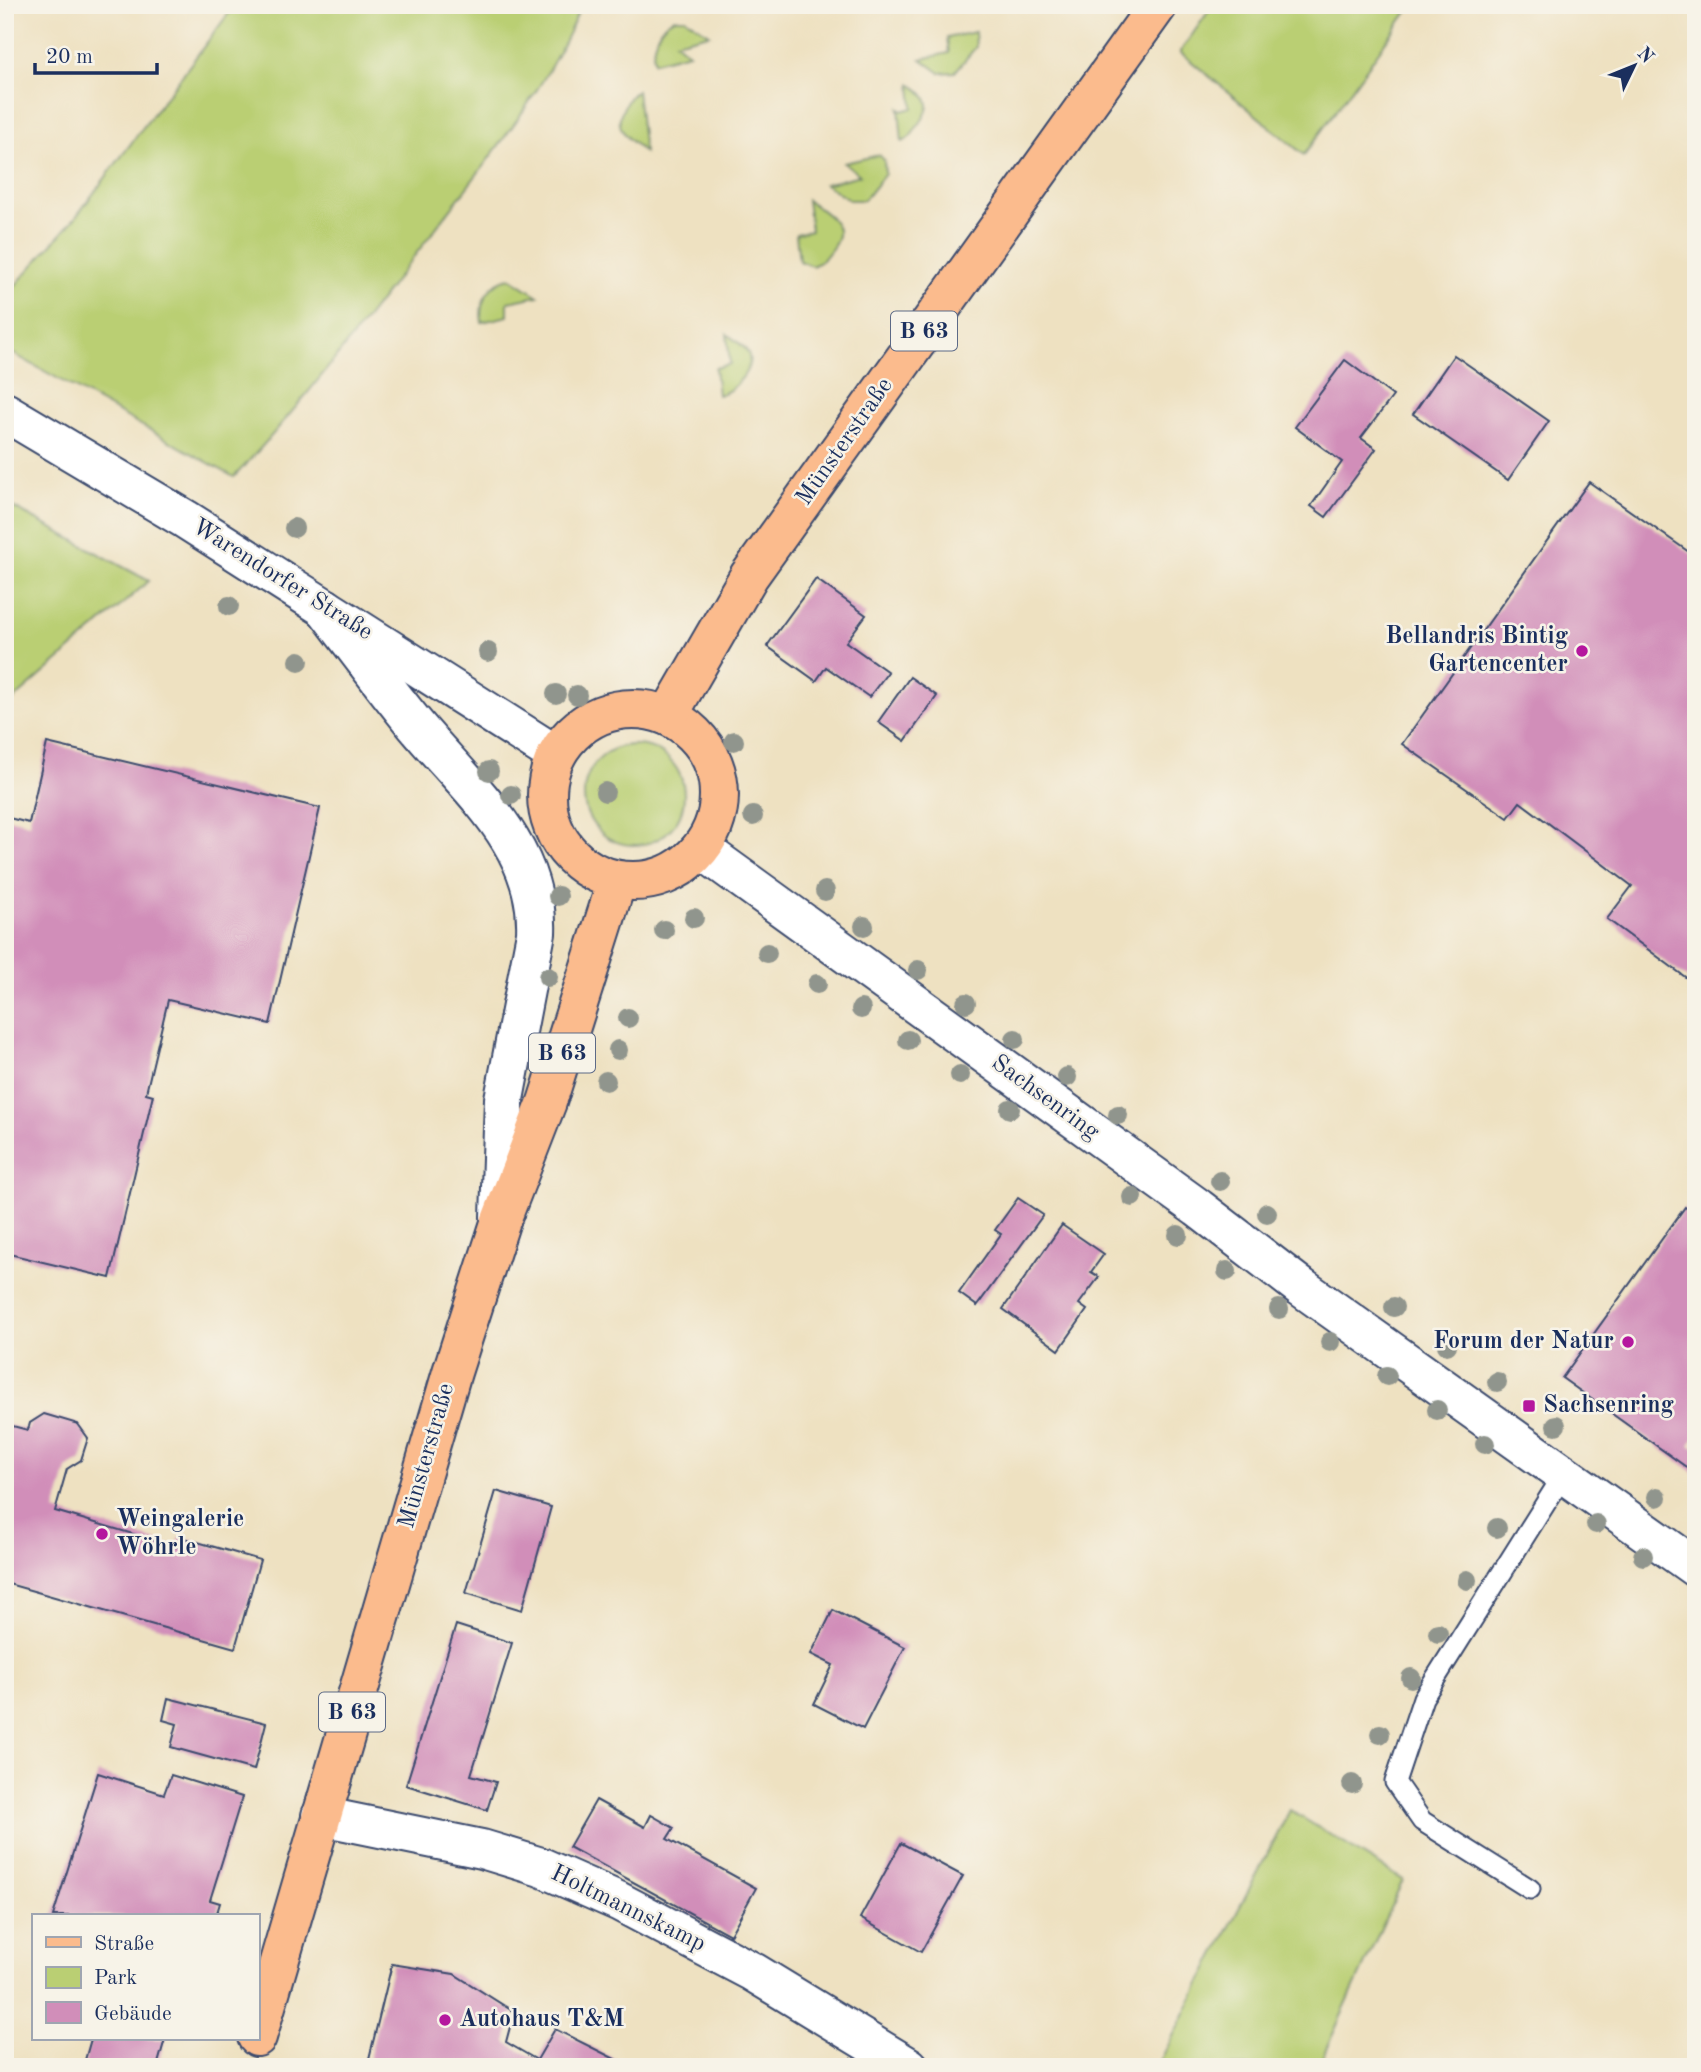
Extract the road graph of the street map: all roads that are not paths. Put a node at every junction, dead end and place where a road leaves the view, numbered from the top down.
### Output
1 (1158, 5) edge
2 (5, 412) edge
3 (325, 608) junction
4 (668, 716) junction
5 (556, 755) junction
6 (701, 849) junction
7 (617, 881) junction
8 (499, 1223) junction
9 (1564, 1474) junction
10 (1696, 1568) edge
11 (321, 1816) junction
12 (1530, 1889) dead end
13 (259, 2031) edge
14 (256, 2040) edge
15 (249, 2067) edge
16 (909, 2067) edge

1 - 4 main road, Münsterstraße / B 63
2 - 3 street, Warendorfer Straße
3 - 5 street, Warendorfer Straße
3 - 8 street
4 - 5 main road
4 - 6 main road
5 - 7 main road
6 - 7 main road
6 - 9 street, Sachsenring
7 - 8 main road, Münsterstraße / B 63
8 - 11 main road, Münsterstraße / B 63
9 - 10 street, Sachsenring
9 - 12 lane
11 - 13 main road, Münsterstraße / B 63
11 - 16 street, Holtmannskamp
14 - 15 main road, Münsterstraße / B 63

